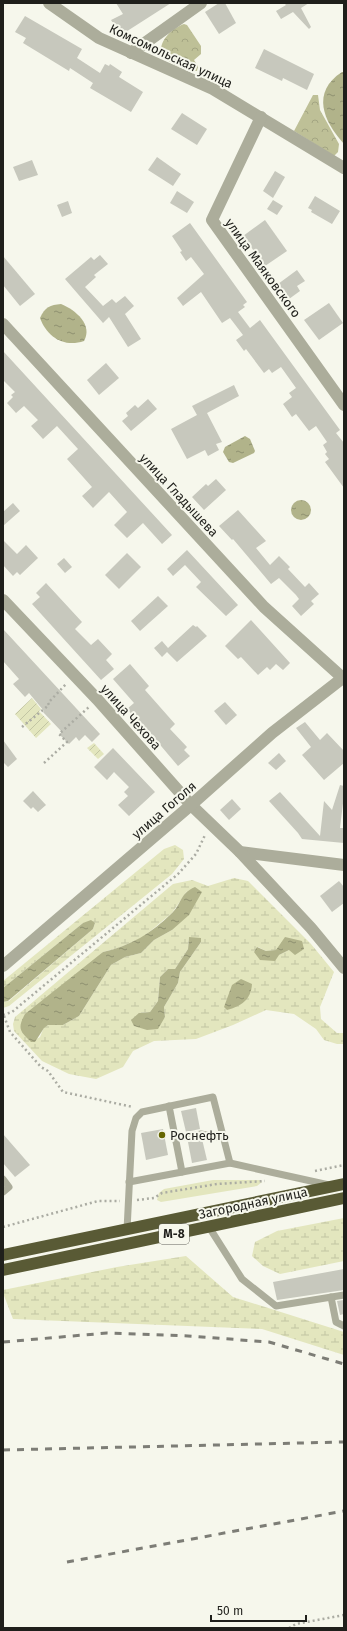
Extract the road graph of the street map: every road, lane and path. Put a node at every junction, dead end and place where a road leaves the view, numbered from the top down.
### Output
1 (49, 3) edge
2 (201, 3) edge
3 (131, 53) junction
4 (261, 117) junction
5 (344, 168) edge
6 (3, 324) edge
7 (344, 405) edge
8 (3, 600) edge
9 (74, 676) junction
10 (343, 678) edge
11 (96, 700) junction
12 (22, 727) dead end
13 (44, 762) dead end
14 (191, 805) junction
15 (210, 824) junction
16 (240, 852) junction
17 (344, 865) edge
18 (3, 966) edge
19 (344, 968) edge
20 (4, 1016) edge
21 (169, 1106) junction
22 (138, 1107) dead end
23 (175, 1136) junction
24 (224, 1138) junction
25 (230, 1162) junction
26 (344, 1165) edge
27 (182, 1172) junction
28 (314, 1172) dead end
29 (3, 1180) edge
30 (269, 1181) dead end
31 (130, 1182) junction
32 (338, 1185) edge
33 (3, 1192) edge
34 (344, 1198) edge
35 (127, 1201) junction
36 (3, 1227) edge
37 (209, 1227) junction
38 (127, 1230) junction
39 (3, 1255) edge
40 (3, 1270) edge
41 (344, 1295) edge
42 (331, 1297) junction
43 (344, 1326) edge
44 (344, 1615) edge
45 (288, 1628) edge

1 - 3 street, Комсомольская улица
2 - 3 street
3 - 4 street, Комсомольская улица
4 - 5 street, Комсомольская улица
4 - 7 street, улица Маяковского
6 - 10 street, улица Гладышева
8 - 9 street, улица Чехова
9 - 11 street, улица Чехова
9 - 12 path
10 - 14 street, улица Гоголя
11 - 13 path
11 - 14 street, улица Чехова
14 - 15 street, улица Чехова
14 - 18 street, улица Гоголя
15 - 16 street, улица Чехова
15 - 20 path
16 - 17 street
16 - 19 street, улица Чехова
20 - 22 path
21 - 23 lane
21 - 24 lane
21 - 31 lane
23 - 24 lane
23 - 27 lane
24 - 25 lane
25 - 27 lane
25 - 32 lane
26 - 28 path
27 - 31 lane
29 - 33 lane
30 - 35 path
31 - 35 lane
32 - 38 highway, Загородная улица / М-8
34 - 37 highway, Загородная улица / М-8
35 - 36 path
35 - 38 lane
37 - 40 highway, Загородная улица / М-8
37 - 42 lane
38 - 39 highway, Загородная улица / М-8
41 - 42 lane
42 - 43 lane
44 - 45 path

